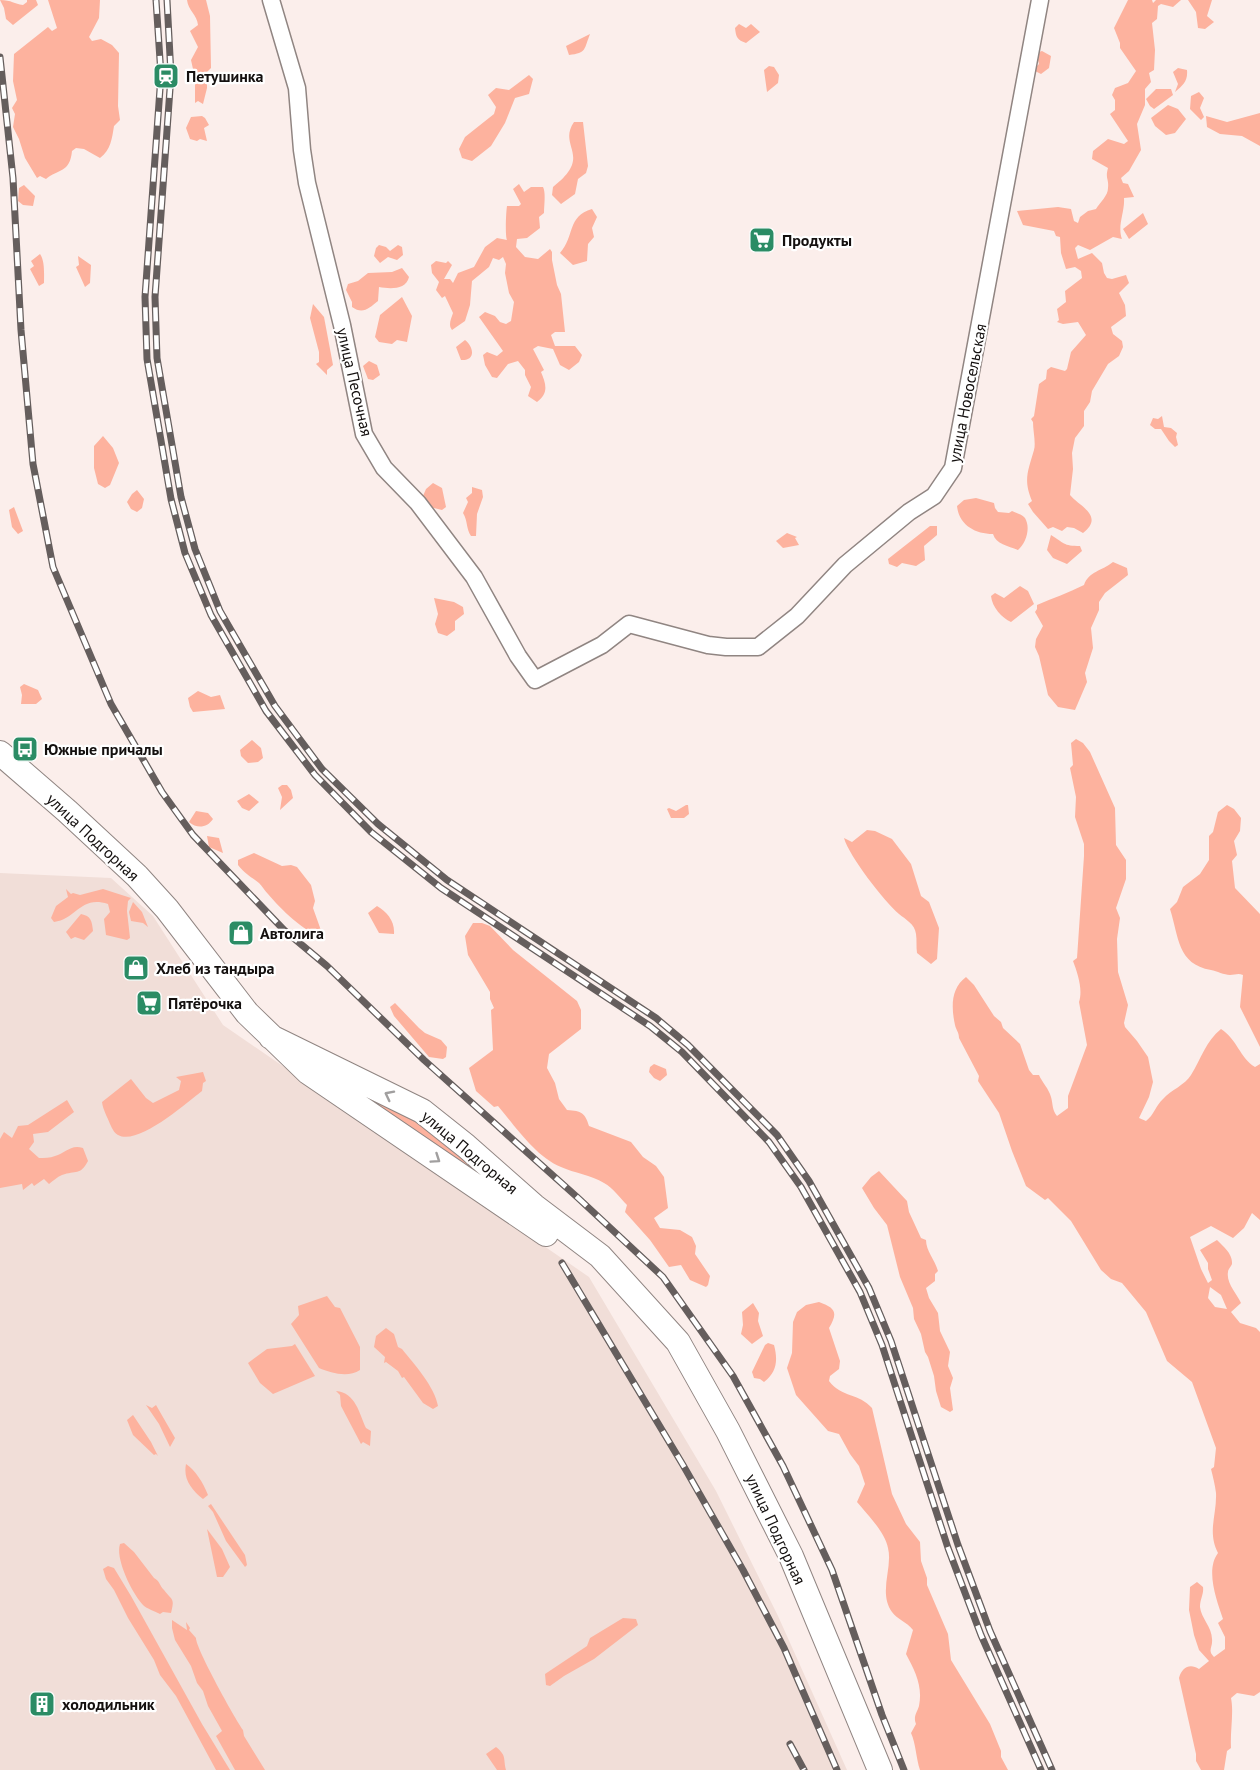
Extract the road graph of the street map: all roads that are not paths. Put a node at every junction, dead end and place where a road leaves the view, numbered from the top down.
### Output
1 (271, 0) edge
2 (1040, 0) edge
3 (602, 645) joint
4 (0, 753) edge
5 (272, 1037) junction
6 (644, 1304) junction
7 (880, 1770) edge

1 - 3 street, улица Песочная
2 - 3 street, улица Новосельская
4 - 5 main road, улица Подгорная
5 -> 6 main road, улица Подгорная
6 -> 5 main road, улица Подгорная
6 - 7 main road, улица Подгорная

